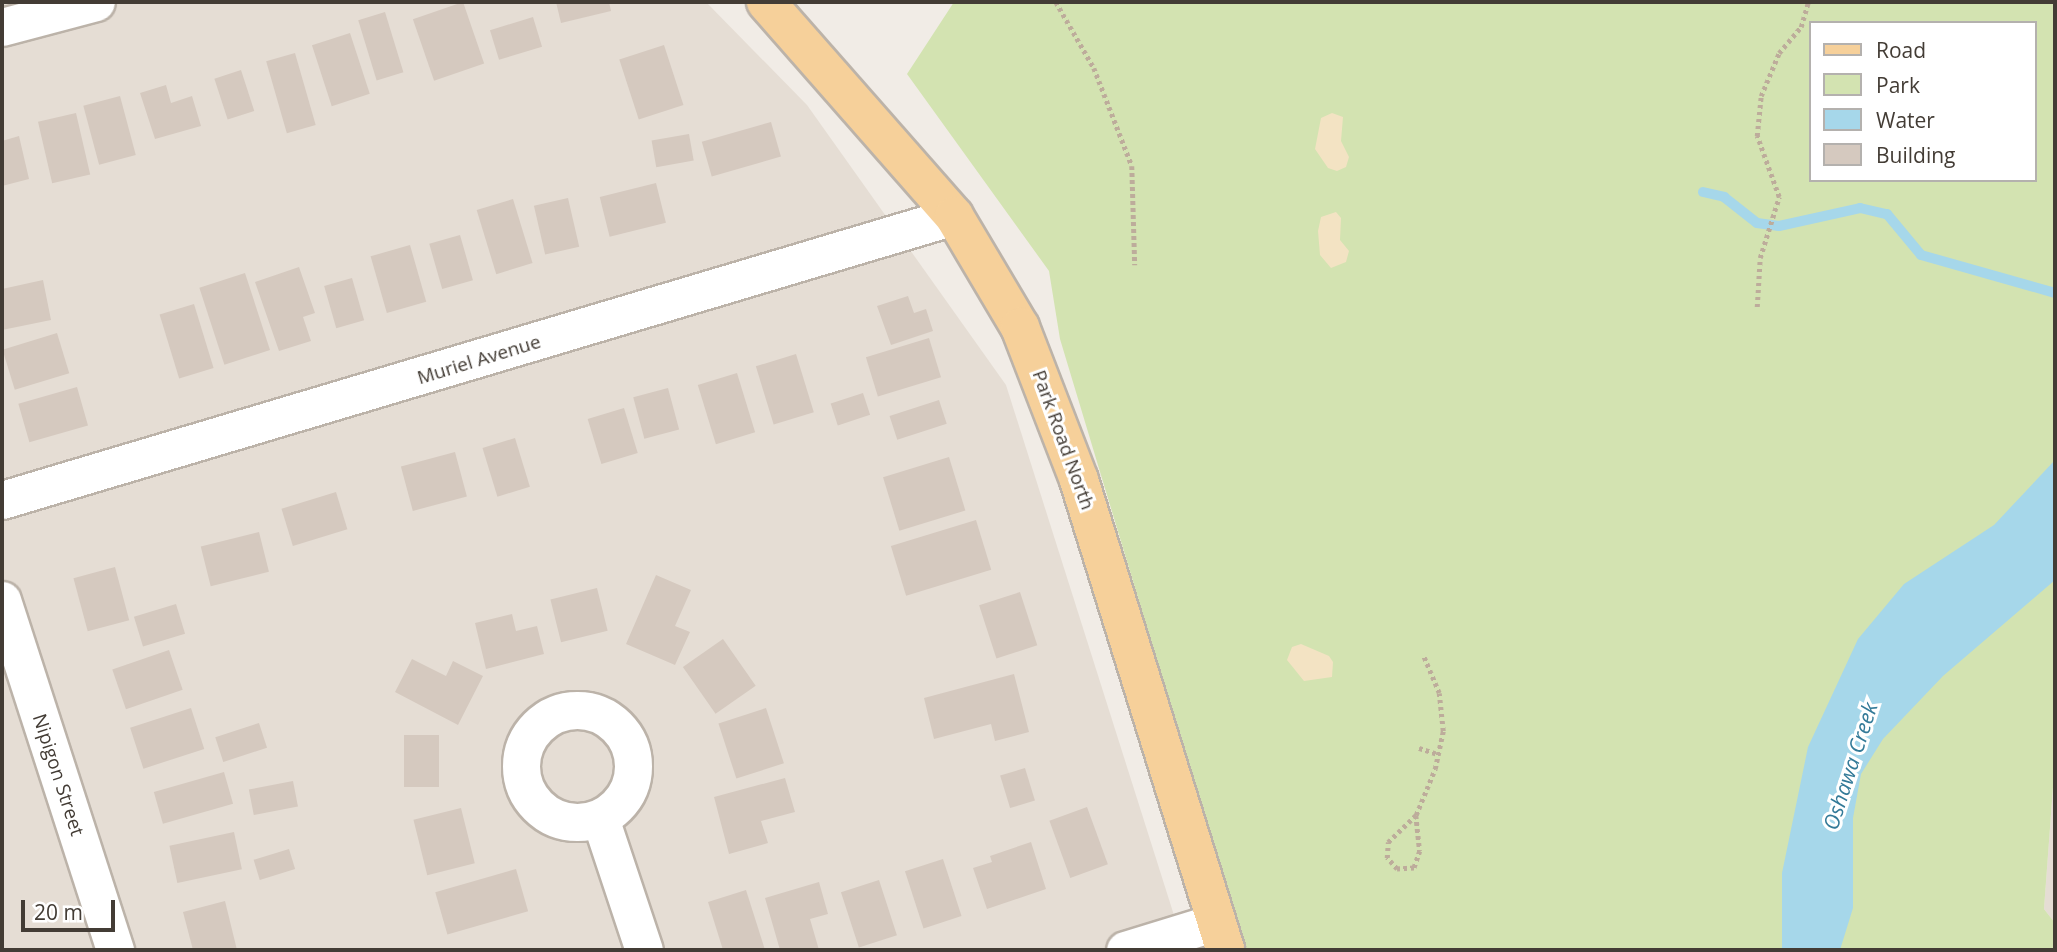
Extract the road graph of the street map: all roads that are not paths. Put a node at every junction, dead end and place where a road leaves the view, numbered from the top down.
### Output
1 (96, 2) edge
2 (766, 2) edge
3 (2, 27) edge
4 (954, 216) junction
5 (2, 500) edge
6 (2, 600) edge
7 (600, 818) dead end
8 (1221, 936) edge
9 (115, 950) edge
10 (644, 950) edge
11 (1125, 950) edge

1 - 3 street
2 - 4 main road, Park Road North
4 - 5 street, Muriel Avenue
4 - 8 main road, Park Road North
6 - 9 street, Nipigon Street
7 - 10 street
8 - 11 street

